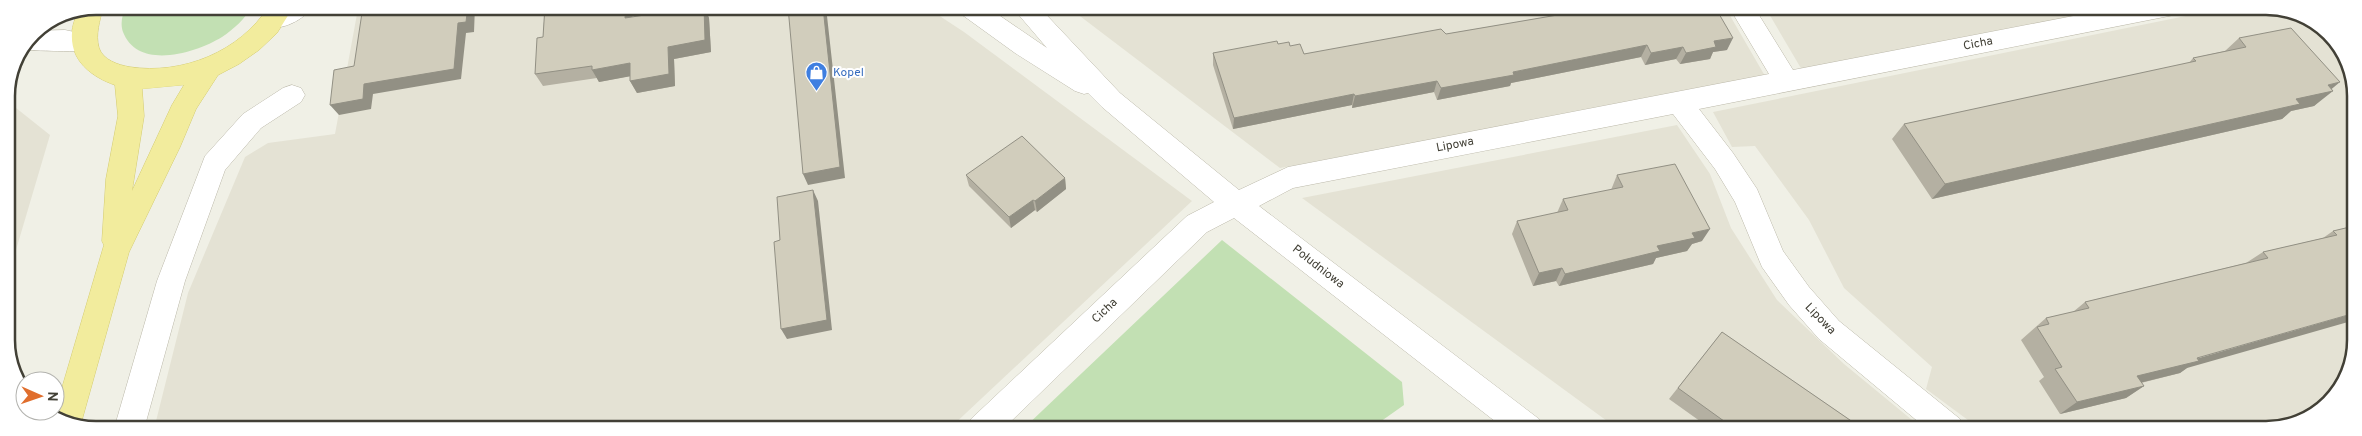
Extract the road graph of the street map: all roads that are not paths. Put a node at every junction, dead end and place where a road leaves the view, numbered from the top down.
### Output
1 (277, 15) edge
2 (981, 15) edge
3 (1031, 15) edge
4 (1746, 15) edge
5 (2128, 15) edge
6 (87, 16) edge
7 (37, 41) edge
8 (84, 44) junction
9 (209, 67) junction
10 (126, 78) junction
11 (1786, 81) junction
12 (292, 94) dead end
13 (1111, 100) junction
14 (1679, 102) junction
15 (1236, 204) junction
16 (115, 252) junction
17 (67, 416) edge
18 (131, 421) edge
19 (990, 421) edge
20 (1518, 421) edge
21 (1938, 421) edge

1 - 9 main road
2 - 13 street, Południowa
3 - 13 street, Południowa
4 - 11 street
5 - 11 street, Cicha
6 - 8 main road
7 - 8 street
8 - 10 main road
9 - 10 main road
9 - 16 main road
10 - 16 main road
11 - 14 street, Lipowa
12 - 18 street
13 - 15 street, Południowa
14 - 15 street, Lipowa
14 - 21 street, Lipowa
15 - 19 street, Cicha
15 - 20 street, Południowa
16 - 17 main road

